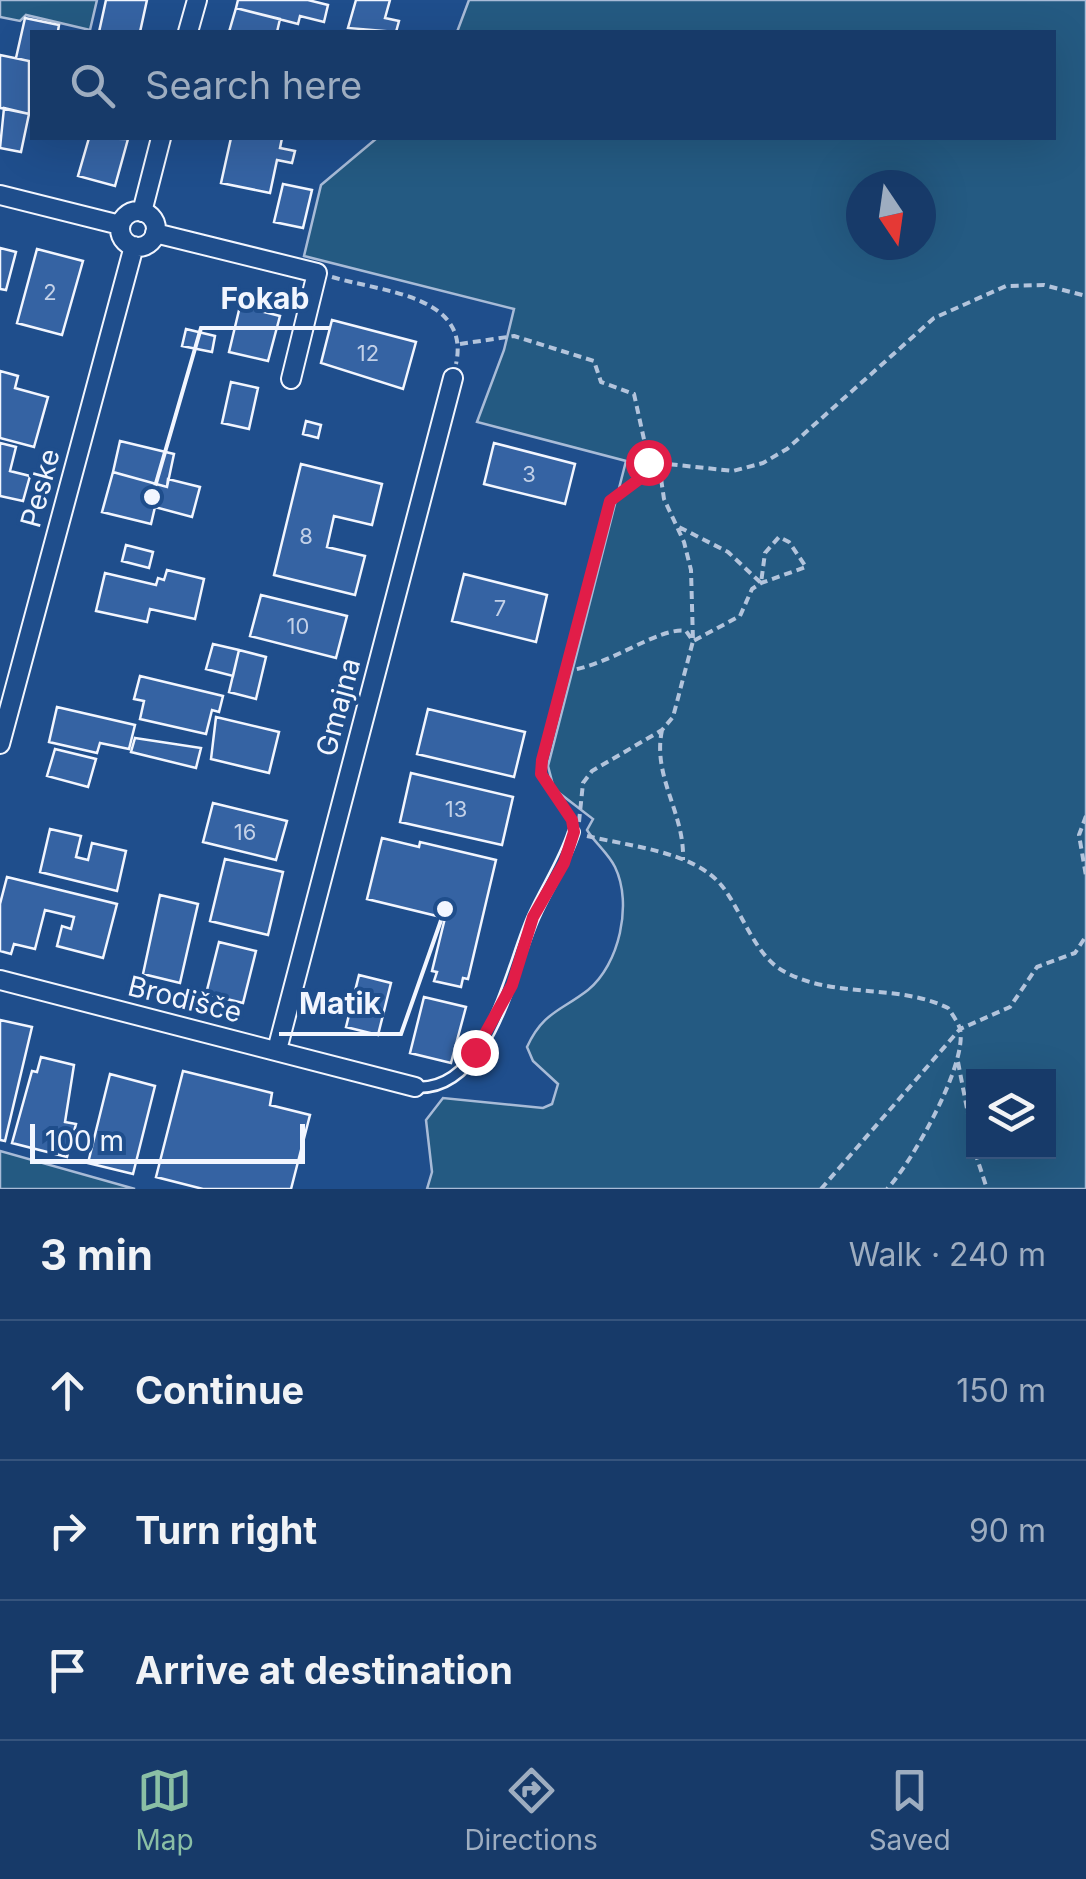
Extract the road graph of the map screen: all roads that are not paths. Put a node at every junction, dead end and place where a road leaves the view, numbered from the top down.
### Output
1 (196, 0) edge
2 (188, 30) edge
3 (160, 140) edge
4 (0, 195) edge
5 (142, 212) junction
6 (120, 225) junction
7 (155, 233) junction
8 (134, 246) junction
9 (453, 378) road end
10 (291, 379) dead end
11 (0, 744) edge
12 (574, 832) road end
13 (0, 980) edge
14 (277, 1050) junction
15 (415, 1087) joint

1 - 2 street
3 - 5 street
4 - 6 street
5 - 6 street
5 - 7 street
6 - 8 street
7 - 8 street
7 - 10 street
8 - 11 street, Peske
9 - 14 street, Gmajna
12 - 15 lane
13 - 14 street, Brodišče
14 - 15 street, Brodišče

